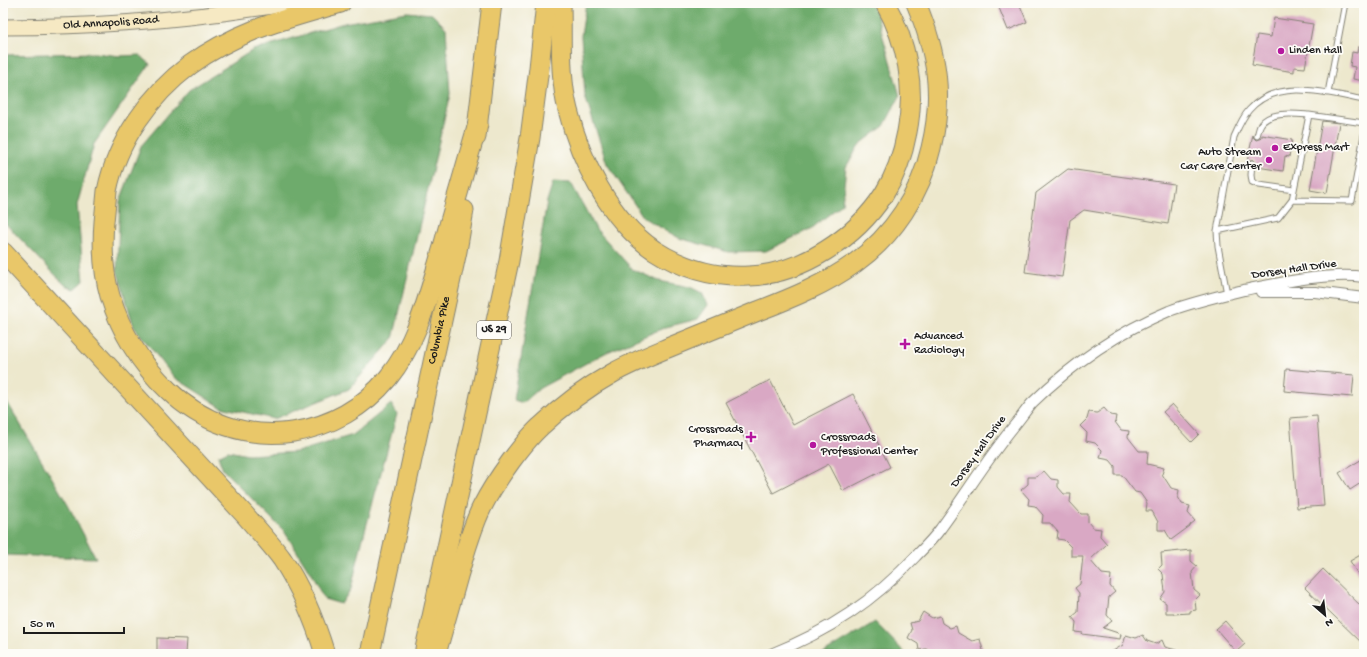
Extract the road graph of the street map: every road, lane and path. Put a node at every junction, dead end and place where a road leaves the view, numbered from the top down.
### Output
1 (290, 3) edge
2 (341, 3) edge
3 (492, 3) edge
4 (546, 3) edge
5 (561, 3) edge
6 (885, 3) edge
7 (916, 3) edge
8 (1345, 3) edge
9 (3, 27) edge
10 (1328, 93) junction
11 (1364, 100) edge
12 (1309, 115) junction
13 (1364, 123) edge
14 (478, 124) junction
15 (1364, 135) edge
16 (1257, 136) dead end
17 (1362, 162) edge
18 (1252, 163) dead end
19 (1294, 190) junction
20 (1292, 200) junction
21 (1217, 230) junction
22 (3, 252) edge
23 (1364, 277) edge
24 (1227, 294) junction
25 (1364, 298) edge
26 (325, 654) edge
27 (370, 654) edge
28 (424, 654) edge
29 (436, 654) edge
30 (771, 654) edge

1 - 9 main road, Old Annapolis Road
2 - 14 highway
3 - 14 highway, Columbia Pike
4 - 28 highway, US 29
5 - 6 highway
7 - 29 highway
8 - 10 lane
10 - 11 lane
10 - 21 lane
12 - 13 lane
12 - 16 lane
12 - 19 lane
14 - 27 highway, Columbia Pike
15 - 17 lane
17 - 20 lane
18 - 19 lane
19 - 20 lane
20 - 21 lane
21 - 24 lane
22 - 26 highway
23 - 24 street, Dorsey Hall Drive
24 - 25 street, Dorsey Hall Drive
24 - 30 street, Dorsey Hall Drive

